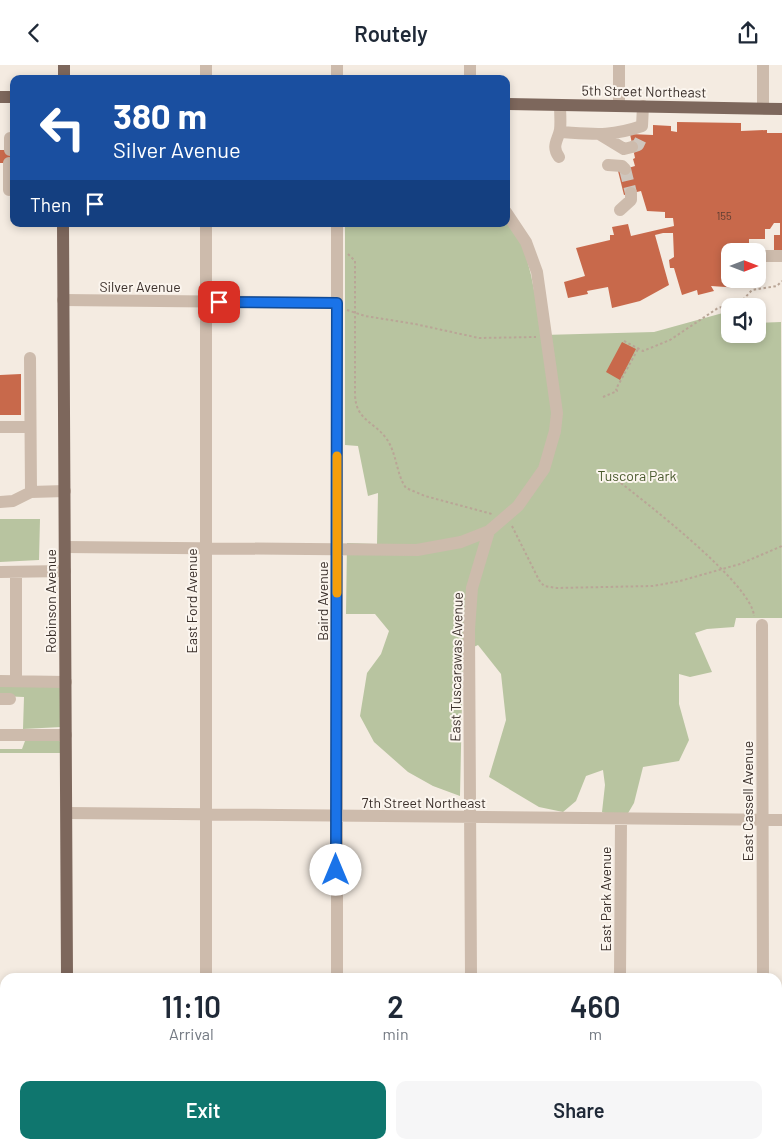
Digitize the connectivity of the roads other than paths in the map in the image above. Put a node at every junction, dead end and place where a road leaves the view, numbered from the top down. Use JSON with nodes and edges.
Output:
{"nodes":[{"id":1,"x":619,"y":65,"type":"edge"},
{"id":2,"x":763,"y":65,"type":"edge"},
{"id":3,"x":510,"y":104,"type":"edge"},
{"id":4,"x":560,"y":105,"type":"junction"},
{"id":5,"x":619,"y":106,"type":"junction"},
{"id":6,"x":643,"y":106,"type":"junction"},
{"id":7,"x":763,"y":108,"type":"junction"},
{"id":8,"x":782,"y":109,"type":"edge"},
{"id":9,"x":560,"y":132,"type":"junction"},
{"id":10,"x":601,"y":135,"type":"junction"},
{"id":11,"x":632,"y":147,"type":"dead end"},
{"id":12,"x":559,"y":160,"type":"dead end"},
{"id":13,"x":9,"y":163,"type":"dead end"},
{"id":14,"x":608,"y":165,"type":"dead end"},
{"id":15,"x":625,"y":169,"type":"dead end"},
{"id":16,"x":9,"y":190,"type":"dead end"},
{"id":17,"x":631,"y":193,"type":"dead end"},
{"id":18,"x":620,"y":210,"type":"dead end"},
{"id":19,"x":510,"y":218,"type":"edge"},
{"id":20,"x":63,"y":227,"type":"edge"},
{"id":21,"x":206,"y":227,"type":"edge"},
{"id":22,"x":337,"y":227,"type":"edge"},
{"id":23,"x":766,"y":256,"type":"edge"},
{"id":24,"x":782,"y":256,"type":"edge"},
{"id":25,"x":63,"y":300,"type":"junction"},
{"id":26,"x":206,"y":301,"type":"junction"},
{"id":27,"x":337,"y":306,"type":"junction"},
{"id":28,"x":30,"y":358,"type":"dead end"},
{"id":29,"x":0,"y":427,"type":"edge"},
{"id":30,"x":30,"y":427,"type":"junction"},
{"id":31,"x":31,"y":491,"type":"junction"},
{"id":32,"x":65,"y":491,"type":"junction"},
{"id":33,"x":0,"y":502,"type":"edge"},
{"id":34,"x":489,"y":531,"type":"junction"},
{"id":35,"x":65,"y":547,"type":"junction"},
{"id":36,"x":206,"y":549,"type":"junction"},
{"id":37,"x":337,"y":549,"type":"junction"},
{"id":38,"x":65,"y":571,"type":"junction"},
{"id":39,"x":0,"y":572,"type":"edge"},
{"id":40,"x":16,"y":572,"type":"junction"},
{"id":41,"x":758,"y":625,"type":"road end"},
{"id":42,"x":0,"y":681,"type":"edge"},
{"id":43,"x":16,"y":681,"type":"junction"},
{"id":44,"x":66,"y":681,"type":"junction"},
{"id":45,"x":0,"y":735,"type":"edge"},
{"id":46,"x":66,"y":735,"type":"junction"},
{"id":47,"x":67,"y":813,"type":"junction"},
{"id":48,"x":206,"y":815,"type":"junction"},
{"id":49,"x":336,"y":816,"type":"junction"},
{"id":50,"x":470,"y":817,"type":"junction"},
{"id":51,"x":621,"y":820,"type":"junction"},
{"id":52,"x":762,"y":820,"type":"junction"},
{"id":53,"x":782,"y":820,"type":"edge"},
{"id":54,"x":67,"y":973,"type":"edge"},
{"id":55,"x":206,"y":973,"type":"edge"},
{"id":56,"x":337,"y":973,"type":"edge"},
{"id":57,"x":471,"y":973,"type":"edge"},
{"id":58,"x":620,"y":973,"type":"edge"},
{"id":59,"x":763,"y":973,"type":"edge"}],
"edges":[{"from":1,"to":5,"type":"street"},
{"from":2,"to":7,"type":"street"},
{"from":3,"to":4,"type":"main road","name":"5th Street Northeast"},
{"from":4,"to":5,"type":"main road","name":"5th Street Northeast"},
{"from":4,"to":9,"type":"street"},
{"from":5,"to":6,"type":"main road","name":"5th Street Northeast"},
{"from":6,"to":7,"type":"main road","name":"5th Street Northeast"},
{"from":6,"to":10,"type":"street"},
{"from":7,"to":8,"type":"main road","name":"5th Street Northeast"},
{"from":9,"to":10,"type":"street"},
{"from":9,"to":12,"type":"street"},
{"from":10,"to":11,"type":"street"},
{"from":13,"to":16,"type":"street"},
{"from":14,"to":15,"type":"street"},
{"from":17,"to":18,"type":"street"},
{"from":19,"to":34,"type":"street"},
{"from":20,"to":25,"type":"main road","name":"Robinson Avenue"},
{"from":21,"to":26,"type":"street","name":"East Ford Avenue"},
{"from":22,"to":27,"type":"street","name":"Baird Avenue"},
{"from":23,"to":24,"type":"street"},
{"from":25,"to":26,"type":"street","name":"Silver Avenue"},
{"from":25,"to":32,"type":"main road","name":"Robinson Avenue"},
{"from":26,"to":27,"type":"street","name":"Silver Avenue"},
{"from":26,"to":36,"type":"street","name":"East Ford Avenue"},
{"from":27,"to":37,"type":"street","name":"Baird Avenue"},
{"from":28,"to":30,"type":"street"},
{"from":29,"to":30,"type":"street"},
{"from":30,"to":31,"type":"street"},
{"from":31,"to":32,"type":"street"},
{"from":31,"to":33,"type":"street"},
{"from":32,"to":35,"type":"main road","name":"Robinson Avenue"},
{"from":34,"to":37,"type":"street"},
{"from":34,"to":50,"type":"street","name":"East Tuscarawas Avenue"},
{"from":35,"to":36,"type":"street"},
{"from":35,"to":38,"type":"main road","name":"Robinson Avenue"},
{"from":36,"to":37,"type":"street"},
{"from":36,"to":48,"type":"street","name":"East Ford Avenue"},
{"from":37,"to":49,"type":"street","name":"Baird Avenue"},
{"from":38,"to":40,"type":"street"},
{"from":38,"to":44,"type":"main road","name":"Robinson Avenue"},
{"from":39,"to":40,"type":"street"},
{"from":40,"to":43,"type":"street"},
{"from":41,"to":52,"type":"street","name":"East Cassell Avenue"},
{"from":42,"to":43,"type":"street"},
{"from":43,"to":44,"type":"street"},
{"from":44,"to":46,"type":"main road","name":"Robinson Avenue"},
{"from":45,"to":46,"type":"street"},
{"from":46,"to":47,"type":"main road","name":"Robinson Avenue"},
{"from":47,"to":48,"type":"street","name":"7th Street Northeast"},
{"from":47,"to":54,"type":"main road","name":"Robinson Avenue"},
{"from":48,"to":49,"type":"street","name":"7th Street Northeast"},
{"from":48,"to":55,"type":"street","name":"East Ford Avenue"},
{"from":49,"to":50,"type":"street","name":"7th Street Northeast"},
{"from":49,"to":56,"type":"street","name":"Baird Avenue"},
{"from":50,"to":51,"type":"street","name":"7th Street Northeast"},
{"from":50,"to":57,"type":"street","name":"East Tuscarawas Avenue"},
{"from":51,"to":52,"type":"street","name":"7th Street Northeast"},
{"from":51,"to":58,"type":"street","name":"East Park Avenue"},
{"from":52,"to":53,"type":"street","name":"7th Street Northeast"},
{"from":52,"to":59,"type":"street","name":"East Cassell Avenue"}]}
